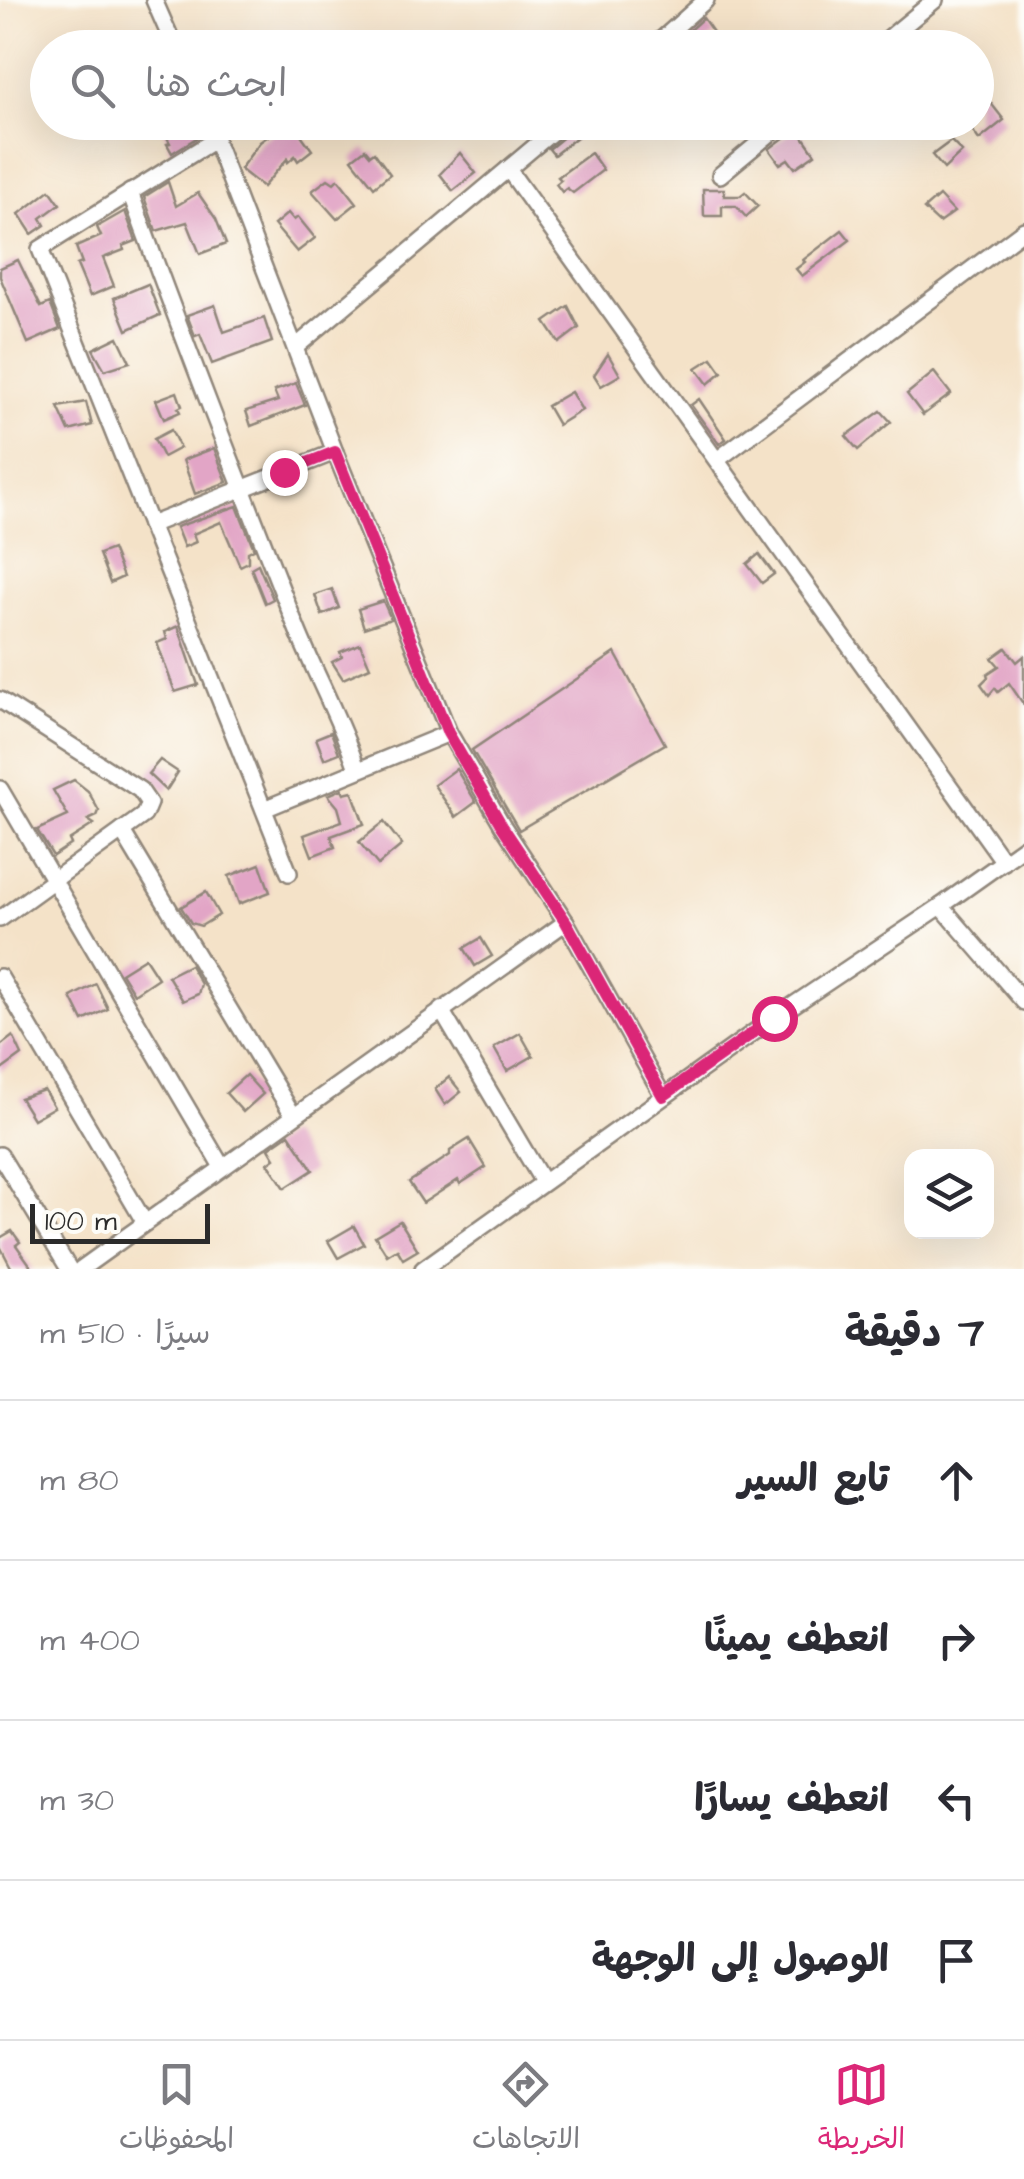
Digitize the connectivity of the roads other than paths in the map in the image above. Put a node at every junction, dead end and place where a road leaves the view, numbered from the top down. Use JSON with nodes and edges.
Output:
{"nodes":[{"id":1,"x":154,"y":0,"type":"edge"},
{"id":2,"x":706,"y":0,"type":"edge"},
{"id":3,"x":936,"y":0,"type":"edge"},
{"id":4,"x":167,"y":30,"type":"edge"},
{"id":5,"x":672,"y":30,"type":"edge"},
{"id":6,"x":899,"y":30,"type":"edge"},
{"id":7,"x":214,"y":140,"type":"edge"},
{"id":8,"x":216,"y":140,"type":"edge"},
{"id":9,"x":543,"y":140,"type":"edge"},
{"id":10,"x":762,"y":140,"type":"edge"},
{"id":11,"x":508,"y":169,"type":"junction"},
{"id":12,"x":720,"y":175,"type":"dead end"},
{"id":13,"x":130,"y":192,"type":"junction"},
{"id":14,"x":1024,"y":230,"type":"edge"},
{"id":15,"x":296,"y":346,"type":"junction"},
{"id":16,"x":335,"y":452,"type":"junction"},
{"id":17,"x":717,"y":460,"type":"junction"},
{"id":18,"x":242,"y":488,"type":"junction"},
{"id":19,"x":150,"y":524,"type":"junction"},
{"id":20,"x":0,"y":700,"type":"edge"},
{"id":21,"x":448,"y":733,"type":"junction"},
{"id":22,"x":357,"y":770,"type":"junction"},
{"id":23,"x":0,"y":790,"type":"edge"},
{"id":24,"x":264,"y":809,"type":"junction"},
{"id":25,"x":122,"y":831,"type":"junction"},
{"id":26,"x":1024,"y":847,"type":"edge"},
{"id":27,"x":1004,"y":862,"type":"junction"},
{"id":28,"x":289,"y":873,"type":"dead end"},
{"id":29,"x":51,"y":880,"type":"junction"},
{"id":30,"x":941,"y":906,"type":"junction"},
{"id":31,"x":0,"y":919,"type":"edge"},
{"id":32,"x":566,"y":922,"type":"junction"},
{"id":33,"x":0,"y":977,"type":"edge"},
{"id":34,"x":1024,"y":1002,"type":"edge"},
{"id":35,"x":441,"y":1010,"type":"junction"},
{"id":36,"x":663,"y":1096,"type":"junction"},
{"id":37,"x":293,"y":1115,"type":"junction"},
{"id":38,"x":0,"y":1155,"type":"edge"},
{"id":39,"x":222,"y":1167,"type":"junction"},
{"id":40,"x":543,"y":1182,"type":"junction"},
{"id":41,"x":145,"y":1223,"type":"junction"},
{"id":42,"x":69,"y":1269,"type":"edge"},
{"id":43,"x":81,"y":1269,"type":"edge"},
{"id":44,"x":422,"y":1269,"type":"edge"}],
"edges":[{"from":1,"to":4,"type":"street"},
{"from":2,"to":5,"type":"street"},
{"from":3,"to":6,"type":"street"},
{"from":7,"to":13,"type":"street"},
{"from":8,"to":15,"type":"street"},
{"from":9,"to":11,"type":"street"},
{"from":10,"to":12,"type":"street"},
{"from":11,"to":15,"type":"street"},
{"from":11,"to":17,"type":"street"},
{"from":13,"to":18,"type":"street"},
{"from":13,"to":19,"type":"street"},
{"from":14,"to":17,"type":"street"},
{"from":15,"to":16,"type":"street"},
{"from":16,"to":18,"type":"street"},
{"from":16,"to":21,"type":"street"},
{"from":17,"to":27,"type":"street"},
{"from":18,"to":19,"type":"street"},
{"from":18,"to":22,"type":"street"},
{"from":19,"to":24,"type":"street"},
{"from":20,"to":25,"type":"street"},
{"from":21,"to":22,"type":"street"},
{"from":21,"to":32,"type":"street"},
{"from":22,"to":24,"type":"street"},
{"from":23,"to":29,"type":"street"},
{"from":24,"to":28,"type":"street"},
{"from":25,"to":29,"type":"street"},
{"from":25,"to":37,"type":"street"},
{"from":26,"to":27,"type":"street"},
{"from":27,"to":30,"type":"street"},
{"from":29,"to":31,"type":"street"},
{"from":29,"to":39,"type":"street"},
{"from":30,"to":34,"type":"street"},
{"from":30,"to":36,"type":"street"},
{"from":32,"to":35,"type":"street"},
{"from":32,"to":36,"type":"street"},
{"from":33,"to":41,"type":"street"},
{"from":35,"to":37,"type":"street"},
{"from":35,"to":40,"type":"street"},
{"from":36,"to":40,"type":"street"},
{"from":37,"to":39,"type":"street"},
{"from":38,"to":42,"type":"street"},
{"from":39,"to":41,"type":"street"},
{"from":40,"to":44,"type":"street"},
{"from":41,"to":43,"type":"street"}]}
